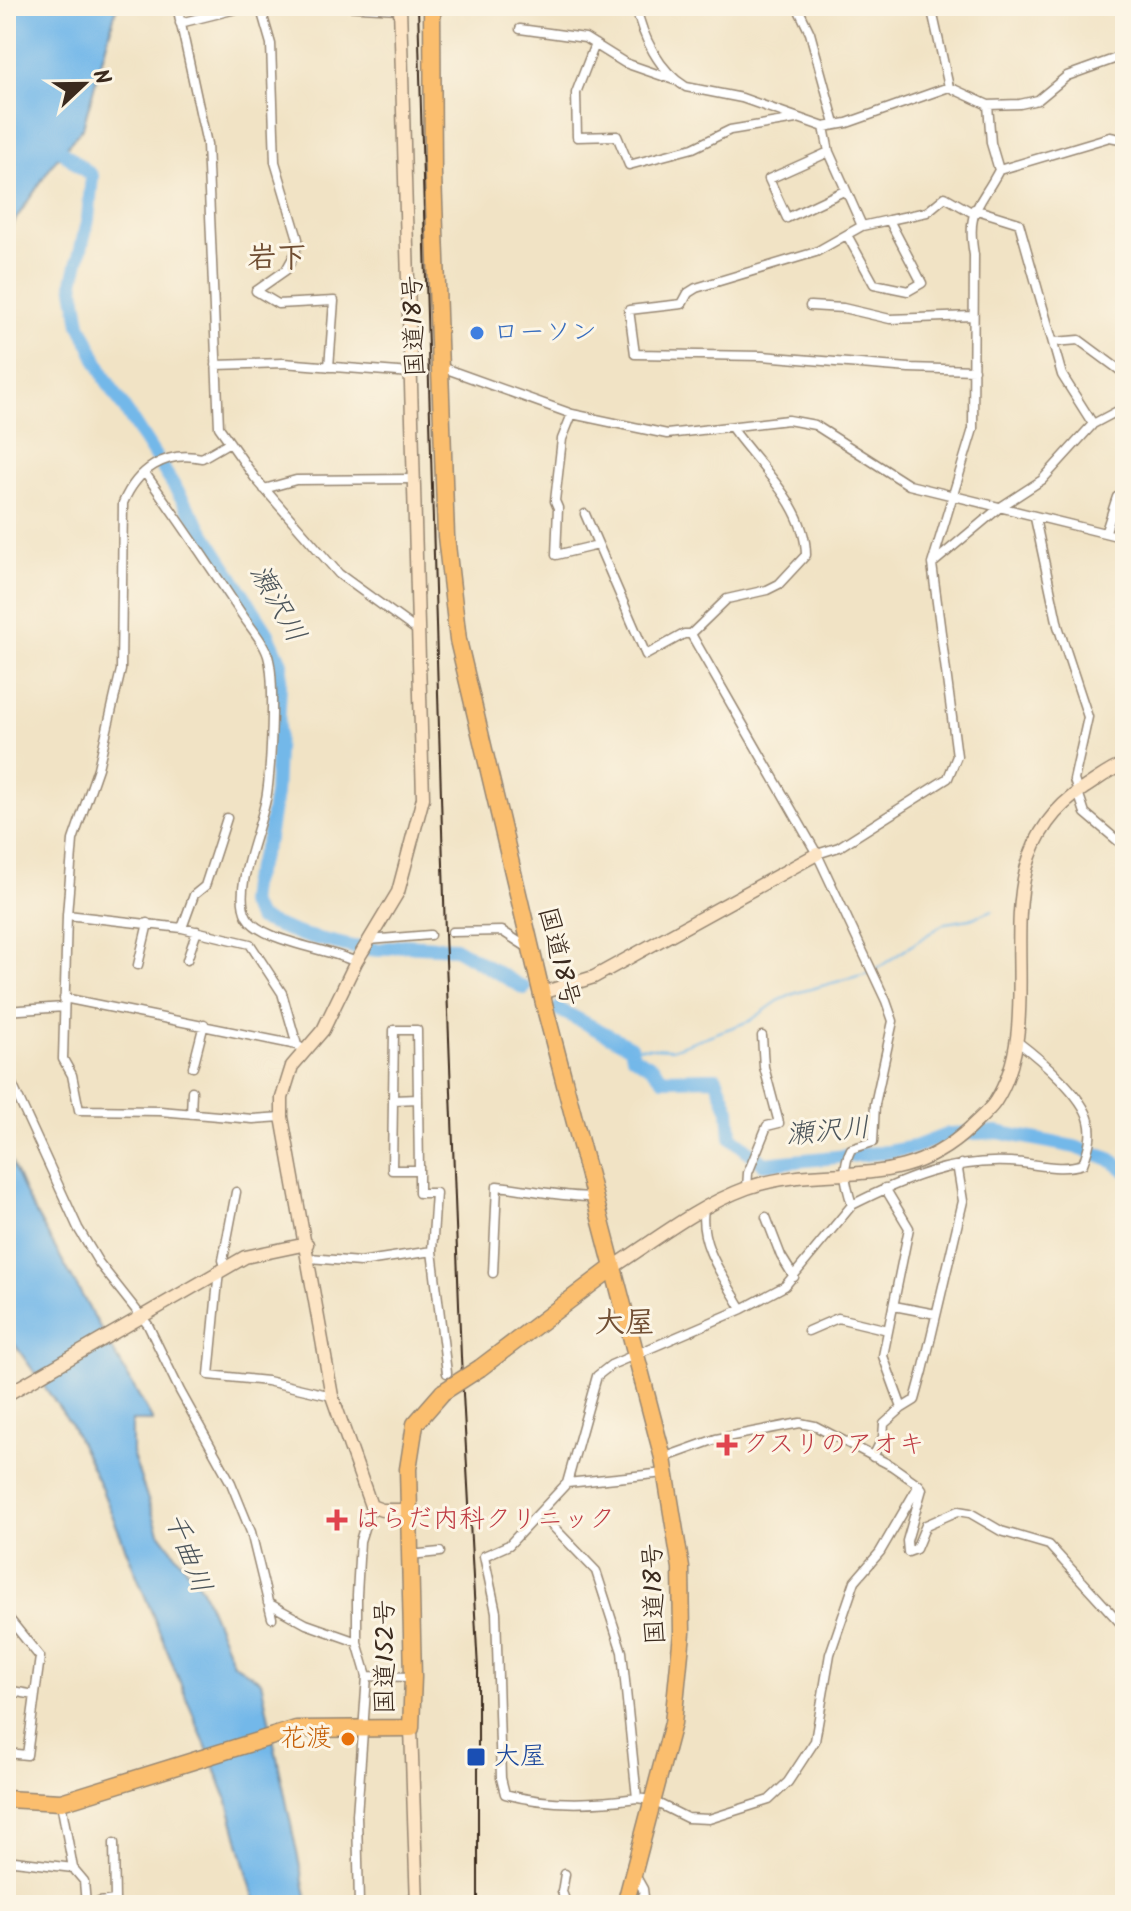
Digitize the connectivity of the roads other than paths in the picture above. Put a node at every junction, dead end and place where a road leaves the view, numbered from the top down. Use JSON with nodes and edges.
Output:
{"nodes":[{"id":1,"x":177,"y":6,"type":"edge"},
{"id":2,"x":248,"y":6,"type":"edge"},
{"id":3,"x":260,"y":6,"type":"edge"},
{"id":4,"x":341,"y":6,"type":"edge"},
{"id":5,"x":432,"y":6,"type":"edge"},
{"id":6,"x":636,"y":6,"type":"edge"},
{"id":7,"x":797,"y":6,"type":"edge"},
{"id":8,"x":931,"y":6,"type":"edge"},
{"id":9,"x":400,"y":8,"type":"edge"},
{"id":10,"x":180,"y":23,"type":"junction"},
{"id":11,"x":520,"y":29,"type":"dead end"},
{"id":12,"x":595,"y":44,"type":"junction"},
{"id":13,"x":1125,"y":55,"type":"edge"},
{"id":14,"x":674,"y":80,"type":"junction"},
{"id":15,"x":949,"y":87,"type":"junction"},
{"id":16,"x":988,"y":105,"type":"junction"},
{"id":17,"x":796,"y":119,"type":"junction"},
{"id":18,"x":835,"y":124,"type":"junction"},
{"id":19,"x":824,"y":127,"type":"junction"},
{"id":20,"x":1125,"y":140,"type":"edge"},
{"id":21,"x":829,"y":152,"type":"junction"},
{"id":22,"x":999,"y":170,"type":"junction"},
{"id":23,"x":846,"y":190,"type":"junction"},
{"id":24,"x":973,"y":211,"type":"junction"},
{"id":25,"x":889,"y":220,"type":"junction"},
{"id":26,"x":862,"y":226,"type":"junction"},
{"id":27,"x":847,"y":235,"type":"junction"},
{"id":28,"x":810,"y":306,"type":"dead end"},
{"id":29,"x":973,"y":316,"type":"junction"},
{"id":30,"x":1054,"y":342,"type":"junction"},
{"id":31,"x":216,"y":365,"type":"junction"},
{"id":32,"x":329,"y":367,"type":"junction"},
{"id":33,"x":441,"y":367,"type":"junction"},
{"id":34,"x":974,"y":370,"type":"junction"},
{"id":35,"x":411,"y":373,"type":"junction"},
{"id":36,"x":1125,"y":374,"type":"edge"},
{"id":37,"x":1125,"y":407,"type":"edge"},
{"id":38,"x":572,"y":414,"type":"junction"},
{"id":39,"x":1093,"y":424,"type":"junction"},
{"id":40,"x":732,"y":428,"type":"junction"},
{"id":41,"x":228,"y":443,"type":"junction"},
{"id":42,"x":148,"y":471,"type":"junction"},
{"id":43,"x":414,"y":479,"type":"junction"},
{"id":44,"x":264,"y":489,"type":"junction"},
{"id":45,"x":953,"y":495,"type":"junction"},
{"id":46,"x":1117,"y":497,"type":"dead end"},
{"id":47,"x":999,"y":508,"type":"junction"},
{"id":48,"x":585,"y":514,"type":"dead end"},
{"id":49,"x":1035,"y":518,"type":"junction"},
{"id":50,"x":1106,"y":531,"type":"junction"},
{"id":51,"x":1125,"y":538,"type":"edge"},
{"id":52,"x":598,"y":545,"type":"junction"},
{"id":53,"x":932,"y":564,"type":"junction"},
{"id":54,"x":419,"y":632,"type":"junction"},
{"id":55,"x":691,"y":634,"type":"junction"},
{"id":56,"x":1125,"y":764,"type":"edge"},
{"id":57,"x":1078,"y":792,"type":"junction"},
{"id":58,"x":227,"y":818,"type":"dead end"},
{"id":59,"x":1125,"y":847,"type":"edge"},
{"id":60,"x":817,"y":854,"type":"junction"},
{"id":61,"x":67,"y":915,"type":"junction"},
{"id":62,"x":148,"y":923,"type":"junction"},
{"id":63,"x":182,"y":928,"type":"junction"},
{"id":64,"x":197,"y":931,"type":"junction"},
{"id":65,"x":452,"y":932,"type":"dead end"},
{"id":66,"x":430,"y":935,"type":"dead end"},
{"id":67,"x":368,"y":942,"type":"junction"},
{"id":68,"x":531,"y":950,"type":"junction"},
{"id":69,"x":187,"y":960,"type":"dead end"},
{"id":70,"x":358,"y":960,"type":"junction"},
{"id":71,"x":138,"y":965,"type":"dead end"},
{"id":72,"x":542,"y":993,"type":"junction"},
{"id":73,"x":64,"y":1002,"type":"junction"},
{"id":74,"x":6,"y":1011,"type":"edge"},
{"id":75,"x":204,"y":1024,"type":"junction"},
{"id":76,"x":762,"y":1036,"type":"dead end"},
{"id":77,"x":1018,"y":1042,"type":"junction"},
{"id":78,"x":301,"y":1048,"type":"junction"},
{"id":79,"x":193,"y":1067,"type":"dead end"},
{"id":80,"x":6,"y":1071,"type":"edge"},
{"id":81,"x":192,"y":1091,"type":"dead end"},
{"id":82,"x":418,"y":1099,"type":"junction"},
{"id":83,"x":393,"y":1100,"type":"junction"},
{"id":84,"x":191,"y":1114,"type":"junction"},
{"id":85,"x":282,"y":1117,"type":"junction"},
{"id":86,"x":961,"y":1164,"type":"junction"},
{"id":87,"x":419,"y":1170,"type":"junction"},
{"id":88,"x":844,"y":1177,"type":"junction"},
{"id":89,"x":747,"y":1188,"type":"junction"},
{"id":90,"x":885,"y":1188,"type":"junction"},
{"id":91,"x":236,"y":1192,"type":"dead end"},
{"id":92,"x":594,"y":1197,"type":"junction"},
{"id":93,"x":852,"y":1205,"type":"junction"},
{"id":94,"x":704,"y":1209,"type":"junction"},
{"id":95,"x":766,"y":1217,"type":"dead end"},
{"id":96,"x":308,"y":1251,"type":"junction"},
{"id":97,"x":432,"y":1251,"type":"junction"},
{"id":98,"x":612,"y":1268,"type":"junction"},
{"id":99,"x":222,"y":1269,"type":"junction"},
{"id":100,"x":493,"y":1273,"type":"dead end"},
{"id":101,"x":794,"y":1277,"type":"junction"},
{"id":102,"x":894,"y":1306,"type":"junction"},
{"id":103,"x":742,"y":1309,"type":"junction"},
{"id":104,"x":936,"y":1314,"type":"junction"},
{"id":105,"x":136,"y":1319,"type":"junction"},
{"id":106,"x":888,"y":1330,"type":"junction"},
{"id":107,"x":808,"y":1331,"type":"dead end"},
{"id":108,"x":635,"y":1355,"type":"junction"},
{"id":109,"x":447,"y":1373,"type":"dead end"},
{"id":110,"x":6,"y":1395,"type":"edge"},
{"id":111,"x":332,"y":1396,"type":"junction"},
{"id":112,"x":902,"y":1408,"type":"junction"},
{"id":113,"x":873,"y":1457,"type":"junction"},
{"id":114,"x":664,"y":1466,"type":"junction"},
{"id":115,"x":567,"y":1483,"type":"junction"},
{"id":116,"x":919,"y":1485,"type":"junction"},
{"id":117,"x":371,"y":1506,"type":"junction"},
{"id":118,"x":407,"y":1510,"type":"junction"},
{"id":119,"x":540,"y":1513,"type":"junction"},
{"id":120,"x":440,"y":1552,"type":"dead end"},
{"id":121,"x":410,"y":1555,"type":"junction"},
{"id":122,"x":268,"y":1603,"type":"junction"},
{"id":123,"x":6,"y":1615,"type":"edge"},
{"id":124,"x":272,"y":1618,"type":"dead end"},
{"id":125,"x":1125,"y":1628,"type":"edge"},
{"id":126,"x":357,"y":1642,"type":"junction"},
{"id":127,"x":367,"y":1676,"type":"junction"},
{"id":128,"x":413,"y":1677,"type":"junction"},
{"id":129,"x":6,"y":1690,"type":"edge"},
{"id":130,"x":35,"y":1695,"type":"junction"},
{"id":131,"x":366,"y":1728,"type":"junction"},
{"id":132,"x":411,"y":1728,"type":"junction"},
{"id":133,"x":6,"y":1753,"type":"edge"},
{"id":134,"x":6,"y":1799,"type":"edge"},
{"id":135,"x":644,"y":1799,"type":"junction"},
{"id":136,"x":61,"y":1802,"type":"junction"},
{"id":137,"x":114,"y":1843,"type":"dead end"},
{"id":138,"x":6,"y":1860,"type":"edge"},
{"id":139,"x":73,"y":1868,"type":"junction"},
{"id":140,"x":634,"y":1873,"type":"junction"},
{"id":141,"x":565,"y":1874,"type":"dead end"},
{"id":142,"x":417,"y":1901,"type":"edge"},
{"id":143,"x":86,"y":1902,"type":"edge"},
{"id":144,"x":101,"y":1904,"type":"edge"},
{"id":145,"x":359,"y":1905,"type":"edge"},
{"id":146,"x":384,"y":1905,"type":"edge"},
{"id":147,"x":567,"y":1905,"type":"edge"},
{"id":148,"x":625,"y":1905,"type":"edge"},
{"id":149,"x":645,"y":1905,"type":"edge"}],
"edges":[{"from":1,"to":10,"type":"street"},
{"from":2,"to":10,"type":"street"},
{"from":3,"to":32,"type":"street"},
{"from":4,"to":9,"type":"street"},
{"from":5,"to":33,"type":"highway","name":"国道18号"},
{"from":6,"to":14,"type":"street"},
{"from":7,"to":18,"type":"street"},
{"from":8,"to":15,"type":"street"},
{"from":9,"to":35,"type":"street"},
{"from":10,"to":31,"type":"street"},
{"from":11,"to":12,"type":"street"},
{"from":12,"to":14,"type":"street"},
{"from":12,"to":17,"type":"street"},
{"from":13,"to":16,"type":"street"},
{"from":14,"to":17,"type":"street"},
{"from":15,"to":16,"type":"street"},
{"from":15,"to":18,"type":"street"},
{"from":16,"to":22,"type":"street"},
{"from":17,"to":19,"type":"street"},
{"from":18,"to":19,"type":"street"},
{"from":19,"to":21,"type":"street"},
{"from":20,"to":22,"type":"street"},
{"from":21,"to":23,"type":"street"},
{"from":21,"to":23,"type":"street"},
{"from":22,"to":24,"type":"street"},
{"from":23,"to":26,"type":"street"},
{"from":24,"to":25,"type":"street"},
{"from":24,"to":29,"type":"street"},
{"from":24,"to":30,"type":"street"},
{"from":25,"to":26,"type":"street"},
{"from":25,"to":27,"type":"street"},
{"from":26,"to":27,"type":"street"},
{"from":27,"to":34,"type":"street"},
{"from":28,"to":29,"type":"street"},
{"from":29,"to":34,"type":"street"},
{"from":30,"to":36,"type":"street"},
{"from":30,"to":39,"type":"street"},
{"from":31,"to":32,"type":"street"},
{"from":31,"to":41,"type":"street"},
{"from":32,"to":35,"type":"street"},
{"from":33,"to":38,"type":"street"},
{"from":33,"to":68,"type":"highway","name":"国道18号"},
{"from":34,"to":45,"type":"street"},
{"from":35,"to":43,"type":"street"},
{"from":37,"to":39,"type":"street"},
{"from":38,"to":40,"type":"street"},
{"from":38,"to":52,"type":"street"},
{"from":39,"to":47,"type":"street"},
{"from":40,"to":45,"type":"street"},
{"from":40,"to":55,"type":"street"},
{"from":41,"to":42,"type":"street"},
{"from":41,"to":44,"type":"street"},
{"from":42,"to":61,"type":"street"},
{"from":42,"to":70,"type":"street"},
{"from":43,"to":44,"type":"street"},
{"from":43,"to":54,"type":"street"},
{"from":44,"to":54,"type":"street"},
{"from":45,"to":47,"type":"street"},
{"from":45,"to":53,"type":"street"},
{"from":46,"to":50,"type":"street"},
{"from":47,"to":49,"type":"street"},
{"from":47,"to":53,"type":"street"},
{"from":48,"to":52,"type":"street"},
{"from":49,"to":50,"type":"street"},
{"from":49,"to":57,"type":"street"},
{"from":50,"to":51,"type":"street"},
{"from":52,"to":55,"type":"street"},
{"from":53,"to":60,"type":"street"},
{"from":54,"to":67,"type":"street"},
{"from":55,"to":60,"type":"street"},
{"from":56,"to":57,"type":"street"},
{"from":57,"to":59,"type":"street"},
{"from":57,"to":77,"type":"street"},
{"from":58,"to":63,"type":"street"},
{"from":60,"to":72,"type":"street"},
{"from":60,"to":88,"type":"street"},
{"from":61,"to":62,"type":"street"},
{"from":61,"to":73,"type":"street"},
{"from":62,"to":63,"type":"street"},
{"from":62,"to":71,"type":"street"},
{"from":63,"to":64,"type":"street"},
{"from":64,"to":69,"type":"street"},
{"from":64,"to":78,"type":"street"},
{"from":65,"to":68,"type":"street"},
{"from":66,"to":67,"type":"street"},
{"from":67,"to":70,"type":"street"},
{"from":68,"to":72,"type":"highway","name":"国道18号"},
{"from":70,"to":78,"type":"street"},
{"from":72,"to":92,"type":"highway","name":"国道18号"},
{"from":73,"to":74,"type":"street"},
{"from":73,"to":75,"type":"street"},
{"from":73,"to":84,"type":"street"},
{"from":75,"to":78,"type":"street"},
{"from":75,"to":79,"type":"street"},
{"from":76,"to":89,"type":"street"},
{"from":77,"to":86,"type":"street"},
{"from":77,"to":88,"type":"street"},
{"from":78,"to":85,"type":"street"},
{"from":80,"to":105,"type":"street"},
{"from":81,"to":84,"type":"street"},
{"from":82,"to":83,"type":"street"},
{"from":82,"to":83,"type":"street"},
{"from":82,"to":87,"type":"street"},
{"from":83,"to":87,"type":"street"},
{"from":84,"to":85,"type":"street"},
{"from":85,"to":96,"type":"street"},
{"from":86,"to":90,"type":"street"},
{"from":86,"to":104,"type":"street"},
{"from":87,"to":97,"type":"street"},
{"from":88,"to":89,"type":"street"},
{"from":88,"to":93,"type":"street"},
{"from":89,"to":94,"type":"street"},
{"from":90,"to":93,"type":"street"},
{"from":90,"to":102,"type":"street"},
{"from":91,"to":99,"type":"street"},
{"from":92,"to":98,"type":"highway","name":"国道18号"},
{"from":92,"to":100,"type":"street"},
{"from":93,"to":101,"type":"street"},
{"from":94,"to":98,"type":"street"},
{"from":94,"to":103,"type":"street"},
{"from":95,"to":101,"type":"street"},
{"from":96,"to":97,"type":"street"},
{"from":96,"to":99,"type":"street"},
{"from":96,"to":111,"type":"street"},
{"from":97,"to":109,"type":"street"},
{"from":98,"to":108,"type":"highway","name":"国道18号"},
{"from":98,"to":118,"type":"highway","name":"国道152号","bridge":true},
{"from":99,"to":105,"type":"street"},
{"from":99,"to":111,"type":"street"},
{"from":101,"to":103,"type":"street"},
{"from":102,"to":104,"type":"street"},
{"from":102,"to":106,"type":"street"},
{"from":103,"to":108,"type":"street"},
{"from":104,"to":112,"type":"street"},
{"from":105,"to":110,"type":"street"},
{"from":105,"to":122,"type":"street"},
{"from":106,"to":107,"type":"street"},
{"from":106,"to":112,"type":"street"},
{"from":108,"to":114,"type":"highway","name":"国道18号"},
{"from":108,"to":115,"type":"street"},
{"from":111,"to":117,"type":"street"},
{"from":112,"to":113,"type":"street"},
{"from":113,"to":114,"type":"street"},
{"from":113,"to":116,"type":"street"},
{"from":114,"to":115,"type":"street"},
{"from":114,"to":135,"type":"highway","name":"国道18号"},
{"from":115,"to":119,"type":"street"},
{"from":116,"to":125,"type":"street"},
{"from":116,"to":135,"type":"street"},
{"from":117,"to":118,"type":"street"},
{"from":117,"to":126,"type":"street"},
{"from":118,"to":121,"type":"highway","name":"国道152号"},
{"from":119,"to":135,"type":"street"},
{"from":119,"to":135,"type":"street"},
{"from":120,"to":121,"type":"street"},
{"from":121,"to":128,"type":"highway","name":"国道152号"},
{"from":122,"to":124,"type":"street"},
{"from":122,"to":126,"type":"street"},
{"from":123,"to":130,"type":"street"},
{"from":126,"to":127,"type":"street"},
{"from":127,"to":128,"type":"street"},
{"from":127,"to":131,"type":"street"},
{"from":128,"to":132,"type":"highway","name":"国道152号"},
{"from":129,"to":130,"type":"street"},
{"from":130,"to":133,"type":"street"},
{"from":131,"to":132,"type":"highway","name":"国道152号"},
{"from":131,"to":136,"type":"highway","name":"国道152号"},
{"from":131,"to":145,"type":"street"},
{"from":132,"to":142,"type":"street"},
{"from":134,"to":136,"type":"highway","name":"国道152号"},
{"from":135,"to":140,"type":"highway","name":"国道18号"},
{"from":136,"to":139,"type":"street"},
{"from":137,"to":144,"type":"street"},
{"from":138,"to":139,"type":"street"},
{"from":139,"to":143,"type":"street"},
{"from":140,"to":148,"type":"highway","name":"国道18号"},
{"from":140,"to":149,"type":"street"},
{"from":141,"to":147,"type":"street"},
{"from":142,"to":146,"type":"street"},
{"from":143,"to":144,"type":"street"}]}
